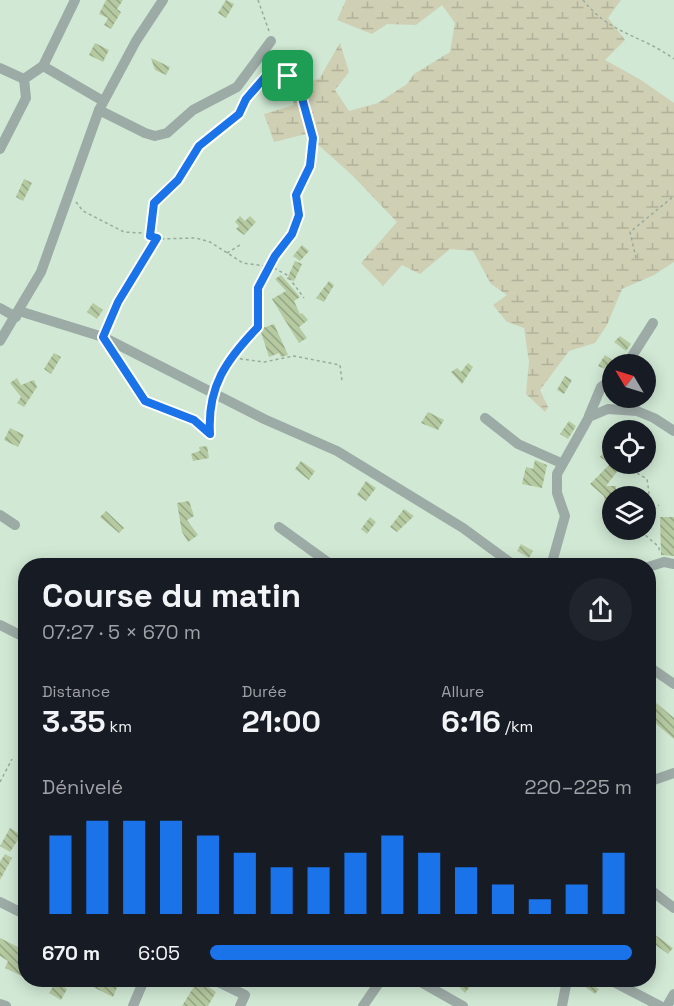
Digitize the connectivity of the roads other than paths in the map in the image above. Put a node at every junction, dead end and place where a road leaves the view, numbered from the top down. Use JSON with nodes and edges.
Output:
{"nodes":[{"id":1,"x":75,"y":0,"type":"edge"},
{"id":2,"x":163,"y":0,"type":"edge"},
{"id":3,"x":270,"y":41,"type":"road end"},
{"id":4,"x":44,"y":66,"type":"junction"},
{"id":5,"x":0,"y":68,"type":"edge"},
{"id":6,"x":24,"y":79,"type":"junction"},
{"id":7,"x":101,"y":105,"type":"junction"},
{"id":8,"x":0,"y":149,"type":"edge"},
{"id":9,"x":0,"y":308,"type":"edge"},
{"id":10,"x":17,"y":314,"type":"junction"},
{"id":11,"x":653,"y":323,"type":"dead end"},
{"id":12,"x":0,"y":341,"type":"edge"},
{"id":13,"x":633,"y":354,"type":"edge"},
{"id":14,"x":602,"y":386,"type":"edge"},
{"id":15,"x":589,"y":417,"type":"junction"},
{"id":16,"x":485,"y":418,"type":"dead end"},
{"id":17,"x":674,"y":431,"type":"edge"},
{"id":18,"x":561,"y":463,"type":"junction"},
{"id":19,"x":0,"y":515,"type":"edge"},
{"id":20,"x":15,"y":525,"type":"dead end"},
{"id":21,"x":279,"y":527,"type":"dead end"},
{"id":22,"x":322,"y":558,"type":"edge"},
{"id":23,"x":504,"y":558,"type":"edge"},
{"id":24,"x":553,"y":558,"type":"edge"},
{"id":25,"x":674,"y":564,"type":"edge"},
{"id":26,"x":656,"y":565,"type":"edge"},
{"id":27,"x":0,"y":625,"type":"edge"},
{"id":28,"x":18,"y":634,"type":"edge"},
{"id":29,"x":656,"y":672,"type":"edge"},
{"id":30,"x":674,"y":684,"type":"edge"},
{"id":31,"x":674,"y":773,"type":"edge"},
{"id":32,"x":656,"y":779,"type":"edge"},
{"id":33,"x":656,"y":894,"type":"edge"},
{"id":34,"x":0,"y":902,"type":"edge"},
{"id":35,"x":674,"y":908,"type":"edge"},
{"id":36,"x":18,"y":911,"type":"edge"},
{"id":37,"x":142,"y":987,"type":"edge"},
{"id":38,"x":228,"y":987,"type":"edge"},
{"id":39,"x":376,"y":987,"type":"edge"},
{"id":40,"x":429,"y":987,"type":"edge"},
{"id":41,"x":566,"y":987,"type":"edge"},
{"id":42,"x":623,"y":987,"type":"edge"},
{"id":43,"x":674,"y":994,"type":"edge"},
{"id":44,"x":0,"y":1004,"type":"edge"},
{"id":45,"x":6,"y":1006,"type":"edge"},
{"id":46,"x":134,"y":1006,"type":"edge"},
{"id":47,"x":240,"y":1006,"type":"edge"},
{"id":48,"x":363,"y":1006,"type":"edge"},
{"id":49,"x":463,"y":1006,"type":"edge"},
{"id":50,"x":562,"y":1006,"type":"edge"},
{"id":51,"x":660,"y":1006,"type":"edge"},
{"id":52,"x":667,"y":1006,"type":"edge"}],
"edges":[{"from":1,"to":4,"type":"street"},
{"from":2,"to":7,"type":"street"},
{"from":3,"to":7,"type":"street"},
{"from":4,"to":6,"type":"street"},
{"from":4,"to":7,"type":"street"},
{"from":5,"to":6,"type":"street"},
{"from":6,"to":8,"type":"street"},
{"from":7,"to":10,"type":"street"},
{"from":9,"to":10,"type":"street"},
{"from":10,"to":12,"type":"street"},
{"from":10,"to":23,"type":"street"},
{"from":11,"to":13,"type":"street"},
{"from":14,"to":15,"type":"street"},
{"from":15,"to":17,"type":"street"},
{"from":15,"to":18,"type":"street"},
{"from":16,"to":18,"type":"street"},
{"from":18,"to":24,"type":"street"},
{"from":19,"to":20,"type":"street"},
{"from":21,"to":22,"type":"street"},
{"from":25,"to":26,"type":"street"},
{"from":27,"to":28,"type":"street"},
{"from":29,"to":30,"type":"street"},
{"from":31,"to":32,"type":"street"},
{"from":33,"to":35,"type":"street"},
{"from":34,"to":36,"type":"street"},
{"from":37,"to":46,"type":"street"},
{"from":38,"to":47,"type":"street"},
{"from":39,"to":48,"type":"street"},
{"from":40,"to":49,"type":"street"},
{"from":41,"to":50,"type":"street"},
{"from":42,"to":51,"type":"street"},
{"from":43,"to":52,"type":"street"},
{"from":44,"to":45,"type":"street"}]}
